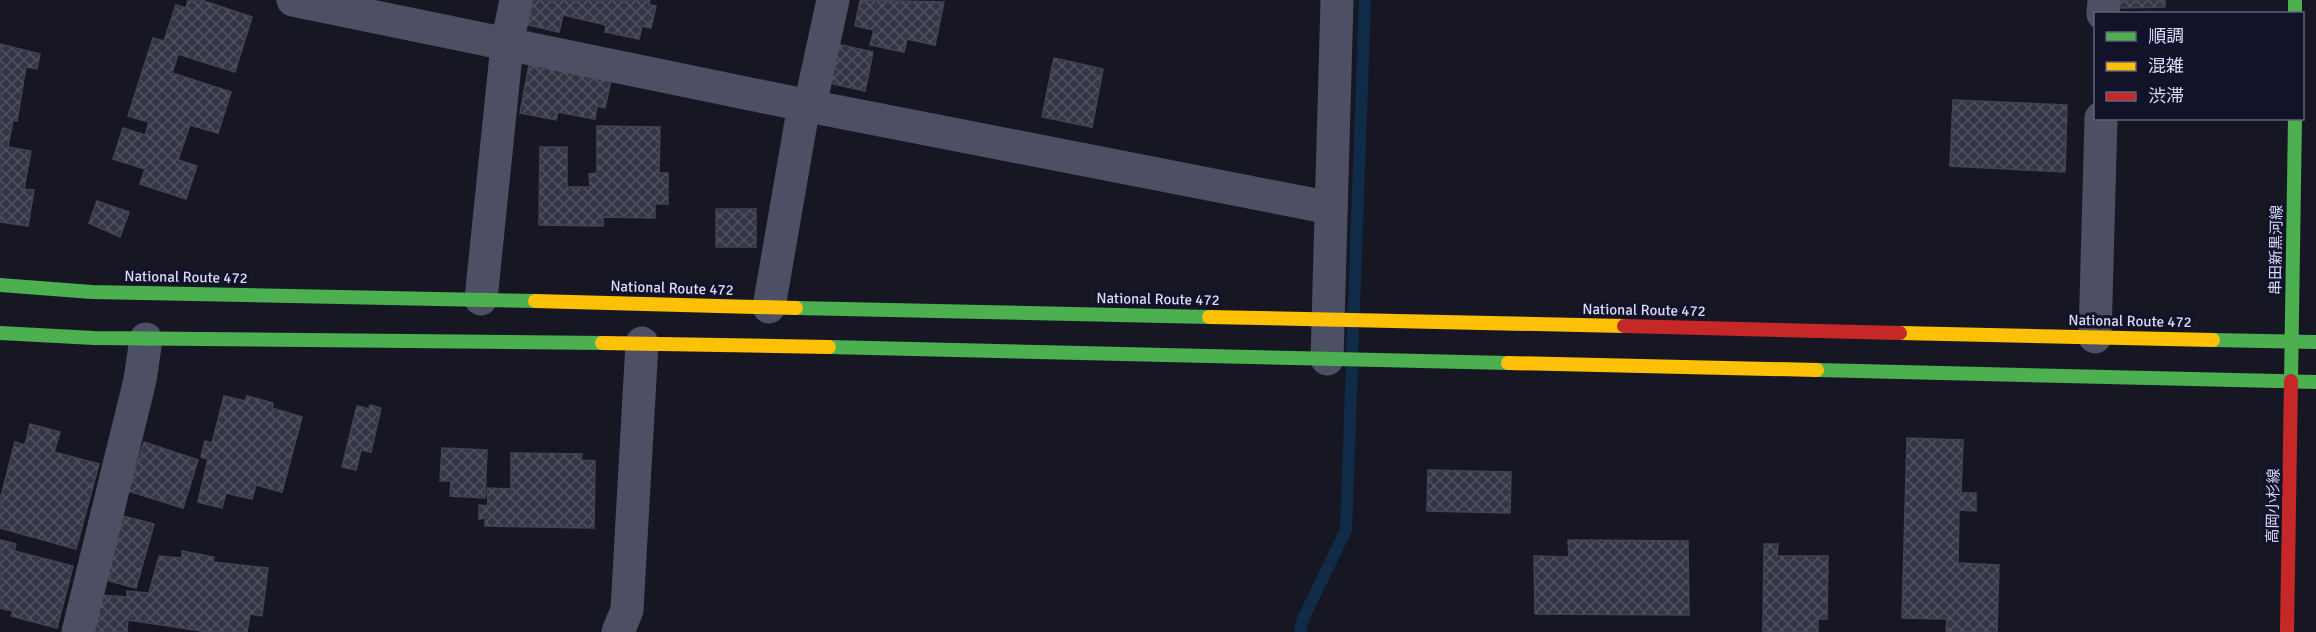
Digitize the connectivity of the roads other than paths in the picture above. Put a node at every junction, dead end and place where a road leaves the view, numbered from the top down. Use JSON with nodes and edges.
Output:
{"nodes":[{"id":1,"x":293,"y":0,"type":"edge"},
{"id":2,"x":516,"y":0,"type":"edge"},
{"id":3,"x":833,"y":0,"type":"edge"},
{"id":4,"x":1336,"y":0,"type":"edge"},
{"id":5,"x":507,"y":45,"type":"junction"},
{"id":6,"x":807,"y":106,"type":"junction"},
{"id":7,"x":2101,"y":120,"type":"edge"},
{"id":8,"x":2295,"y":120,"type":"edge"},
{"id":9,"x":1331,"y":208,"type":"junction"},
{"id":10,"x":0,"y":285,"type":"edge"},
{"id":11,"x":481,"y":299,"type":"junction"},
{"id":12,"x":769,"y":308,"type":"junction"},
{"id":13,"x":1328,"y":320,"type":"junction"},
{"id":14,"x":0,"y":333,"type":"edge"},
{"id":15,"x":2095,"y":337,"type":"junction"},
{"id":16,"x":146,"y":339,"type":"junction"},
{"id":17,"x":2291,"y":341,"type":"junction"},
{"id":18,"x":2316,"y":342,"type":"edge"},
{"id":19,"x":642,"y":343,"type":"junction"},
{"id":20,"x":1327,"y":359,"type":"junction"},
{"id":21,"x":2291,"y":381,"type":"junction"},
{"id":22,"x":2316,"y":382,"type":"edge"},
{"id":23,"x":78,"y":632,"type":"edge"},
{"id":24,"x":618,"y":632,"type":"edge"},
{"id":25,"x":2287,"y":632,"type":"edge"}],
"edges":[{"from":1,"to":5,"type":"street"},
{"from":2,"to":5,"type":"street"},
{"from":3,"to":6,"type":"street"},
{"from":4,"to":9,"type":"street"},
{"from":5,"to":6,"type":"street"},
{"from":5,"to":11,"type":"street"},
{"from":6,"to":9,"type":"street"},
{"from":6,"to":12,"type":"street"},
{"from":7,"to":15,"type":"street"},
{"from":8,"to":17,"type":"main road","name":"串田新黒河線"},
{"from":9,"to":13,"type":"street"},
{"from":10,"to":11,"type":"main road","name":"National Route 472"},
{"from":11,"to":12,"type":"main road","name":"National Route 472"},
{"from":12,"to":13,"type":"main road","name":"National Route 472"},
{"from":13,"to":15,"type":"main road","name":"National Route 472"},
{"from":13,"to":20,"type":"street"},
{"from":14,"to":16,"type":"main road"},
{"from":15,"to":17,"type":"main road","name":"National Route 472"},
{"from":16,"to":19,"type":"main road"},
{"from":16,"to":23,"type":"street"},
{"from":17,"to":18,"type":"main road","name":"National Route 472"},
{"from":17,"to":21,"type":"main road","name":"串田新黒河線"},
{"from":19,"to":20,"type":"main road"},
{"from":19,"to":24,"type":"street"},
{"from":20,"to":21,"type":"main road"},
{"from":21,"to":22,"type":"main road"},
{"from":21,"to":25,"type":"main road","name":"高岡小杉線"}]}
